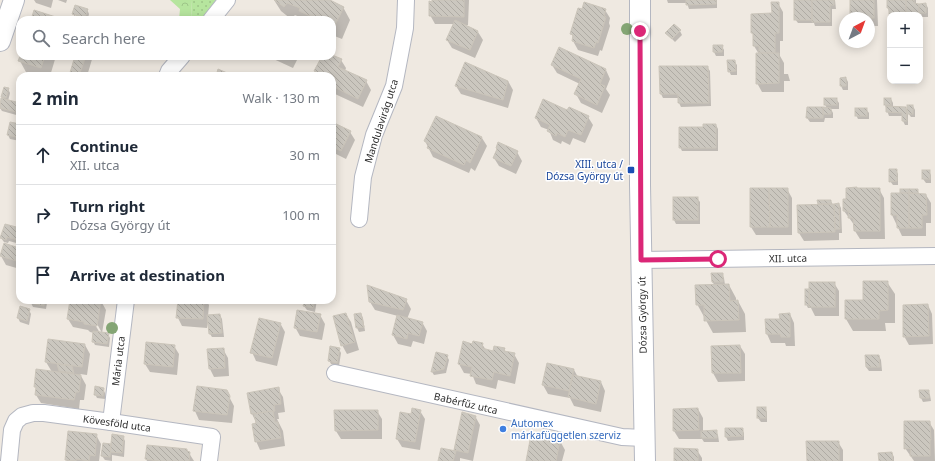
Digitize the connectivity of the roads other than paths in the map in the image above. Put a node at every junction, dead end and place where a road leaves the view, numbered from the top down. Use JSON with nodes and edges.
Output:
{"nodes":[{"id":1,"x":14,"y":0,"type":"edge"},
{"id":2,"x":227,"y":0,"type":"edge"},
{"id":3,"x":406,"y":0,"type":"edge"},
{"id":4,"x":640,"y":0,"type":"edge"},
{"id":5,"x":214,"y":16,"type":"edge"},
{"id":6,"x":0,"y":41,"type":"edge"},
{"id":7,"x":179,"y":60,"type":"edge"},
{"id":8,"x":169,"y":72,"type":"edge"},
{"id":9,"x":359,"y":219,"type":"dead end"},
{"id":10,"x":935,"y":256,"type":"edge"},
{"id":11,"x":641,"y":260,"type":"junction"},
{"id":12,"x":126,"y":304,"type":"edge"},
{"id":13,"x":335,"y":373,"type":"dead end"},
{"id":14,"x":111,"y":422,"type":"junction"},
{"id":15,"x":644,"y":438,"type":"junction"},
{"id":16,"x":9,"y":461,"type":"edge"},
{"id":17,"x":209,"y":461,"type":"edge"},
{"id":18,"x":644,"y":461,"type":"edge"}],
"edges":[{"from":1,"to":6,"type":"street"},
{"from":2,"to":5,"type":"street"},
{"from":3,"to":9,"type":"street","name":"Mandulavirág utca"},
{"from":4,"to":11,"type":"street","name":"Dózsa György út"},
{"from":7,"to":8,"type":"street"},
{"from":10,"to":11,"type":"street","name":"XII. utca"},
{"from":11,"to":15,"type":"street","name":"Dózsa György út"},
{"from":12,"to":14,"type":"street","name":"Mária utca"},
{"from":13,"to":15,"type":"street","name":"Babérfűz utca"},
{"from":14,"to":16,"type":"street","name":"Kövesföld utca"},
{"from":14,"to":17,"type":"street","name":"Kövesföld utca"},
{"from":15,"to":18,"type":"street","name":"Dózsa György út"}]}
